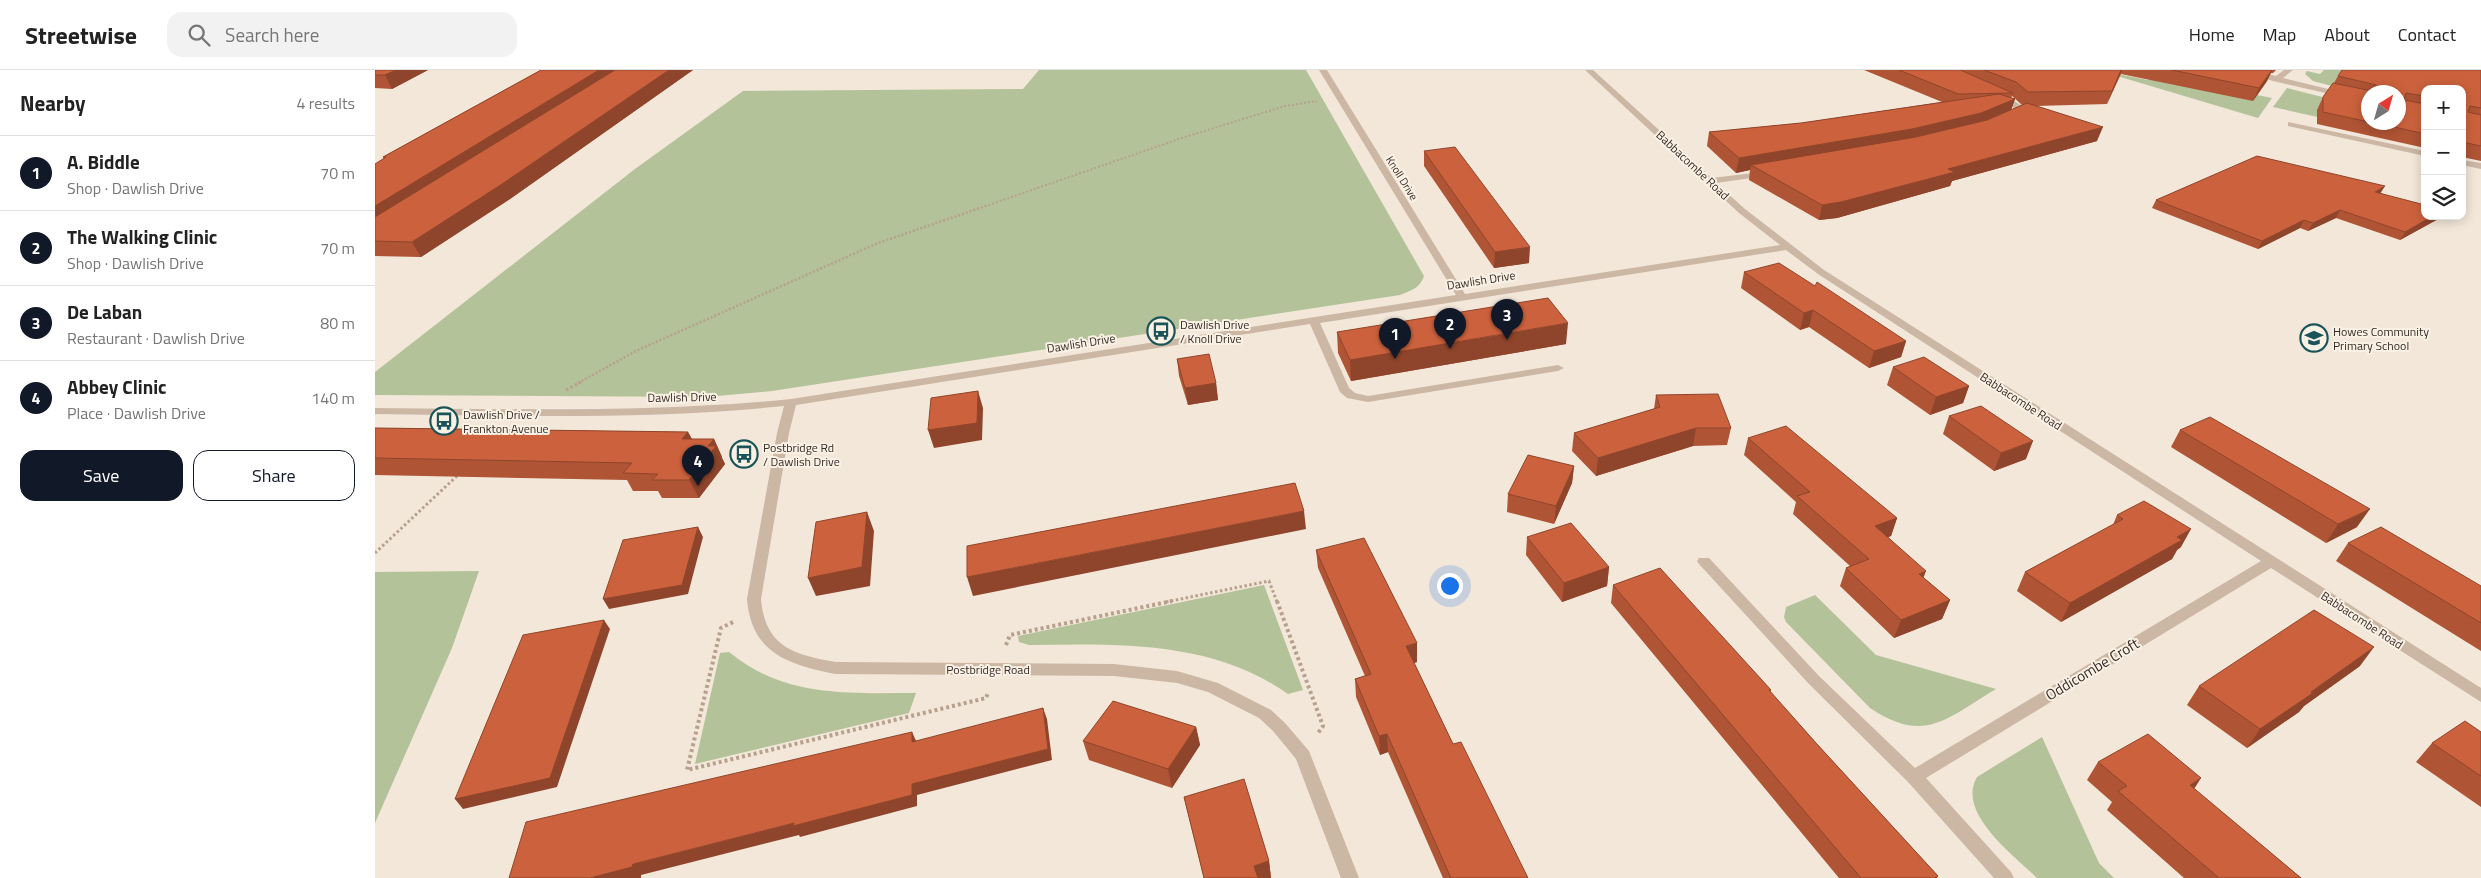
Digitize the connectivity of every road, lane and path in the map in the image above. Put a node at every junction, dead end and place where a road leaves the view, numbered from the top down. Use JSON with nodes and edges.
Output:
{"nodes":[{"id":1,"x":1323,"y":70,"type":"edge"},
{"id":2,"x":1589,"y":70,"type":"edge"},
{"id":3,"x":2242,"y":70,"type":"edge"},
{"id":4,"x":2289,"y":70,"type":"edge"},
{"id":5,"x":2276,"y":79,"type":"junction"},
{"id":6,"x":1990,"y":92,"type":"edge"},
{"id":7,"x":1340,"y":98,"type":"junction"},
{"id":8,"x":2361,"y":100,"type":"edge"},
{"id":9,"x":2004,"y":120,"type":"edge"},
{"id":10,"x":2291,"y":124,"type":"dead end"},
{"id":11,"x":2421,"y":153,"type":"edge"},
{"id":12,"x":2466,"y":163,"type":"edge"},
{"id":13,"x":2481,"y":166,"type":"edge"},
{"id":14,"x":1780,"y":170,"type":"edge"},
{"id":15,"x":1711,"y":182,"type":"junction"},
{"id":16,"x":1787,"y":247,"type":"junction"},
{"id":17,"x":1462,"y":297,"type":"junction"},
{"id":18,"x":1313,"y":320,"type":"junction"},
{"id":19,"x":1558,"y":368,"type":"dead end"},
{"id":20,"x":791,"y":402,"type":"junction"},
{"id":21,"x":375,"y":410,"type":"edge"},
{"id":22,"x":525,"y":413,"type":"junction"},
{"id":23,"x":461,"y":473,"type":"edge"},
{"id":24,"x":375,"y":553,"type":"edge"},
{"id":25,"x":1704,"y":561,"type":"dead end"},
{"id":26,"x":2271,"y":561,"type":"junction"},
{"id":27,"x":2481,"y":696,"type":"edge"},
{"id":28,"x":1914,"y":777,"type":"junction"},
{"id":29,"x":1350,"y":878,"type":"edge"},
{"id":30,"x":2005,"y":878,"type":"edge"}],
"edges":[{"from":1,"to":7,"type":"street","name":"Knoll Drive"},
{"from":2,"to":15,"type":"street","name":"Babbacombe Road"},
{"from":3,"to":5,"type":"street"},
{"from":4,"to":5,"type":"street"},
{"from":5,"to":8,"type":"street"},
{"from":6,"to":9,"type":"street"},
{"from":7,"to":17,"type":"street","name":"Knoll Drive"},
{"from":7,"to":22,"type":"path"},
{"from":10,"to":11,"type":"street"},
{"from":12,"to":13,"type":"street"},
{"from":14,"to":15,"type":"street"},
{"from":15,"to":16,"type":"street","name":"Babbacombe Road"},
{"from":16,"to":17,"type":"street","name":"Dawlish Drive"},
{"from":16,"to":26,"type":"street","name":"Babbacombe Road"},
{"from":17,"to":18,"type":"street","name":"Dawlish Drive"},
{"from":18,"to":19,"type":"street"},
{"from":18,"to":20,"type":"street","name":"Dawlish Drive"},
{"from":20,"to":22,"type":"street","name":"Dawlish Drive"},
{"from":20,"to":29,"type":"street","name":"Postbridge Road"},
{"from":21,"to":22,"type":"street","name":"Dawlish Drive"},
{"from":23,"to":24,"type":"path"},
{"from":25,"to":28,"type":"street"},
{"from":26,"to":27,"type":"street","name":"Babbacombe Road"},
{"from":26,"to":28,"type":"street","name":"Oddicombe Croft"},
{"from":28,"to":30,"type":"street"}]}
